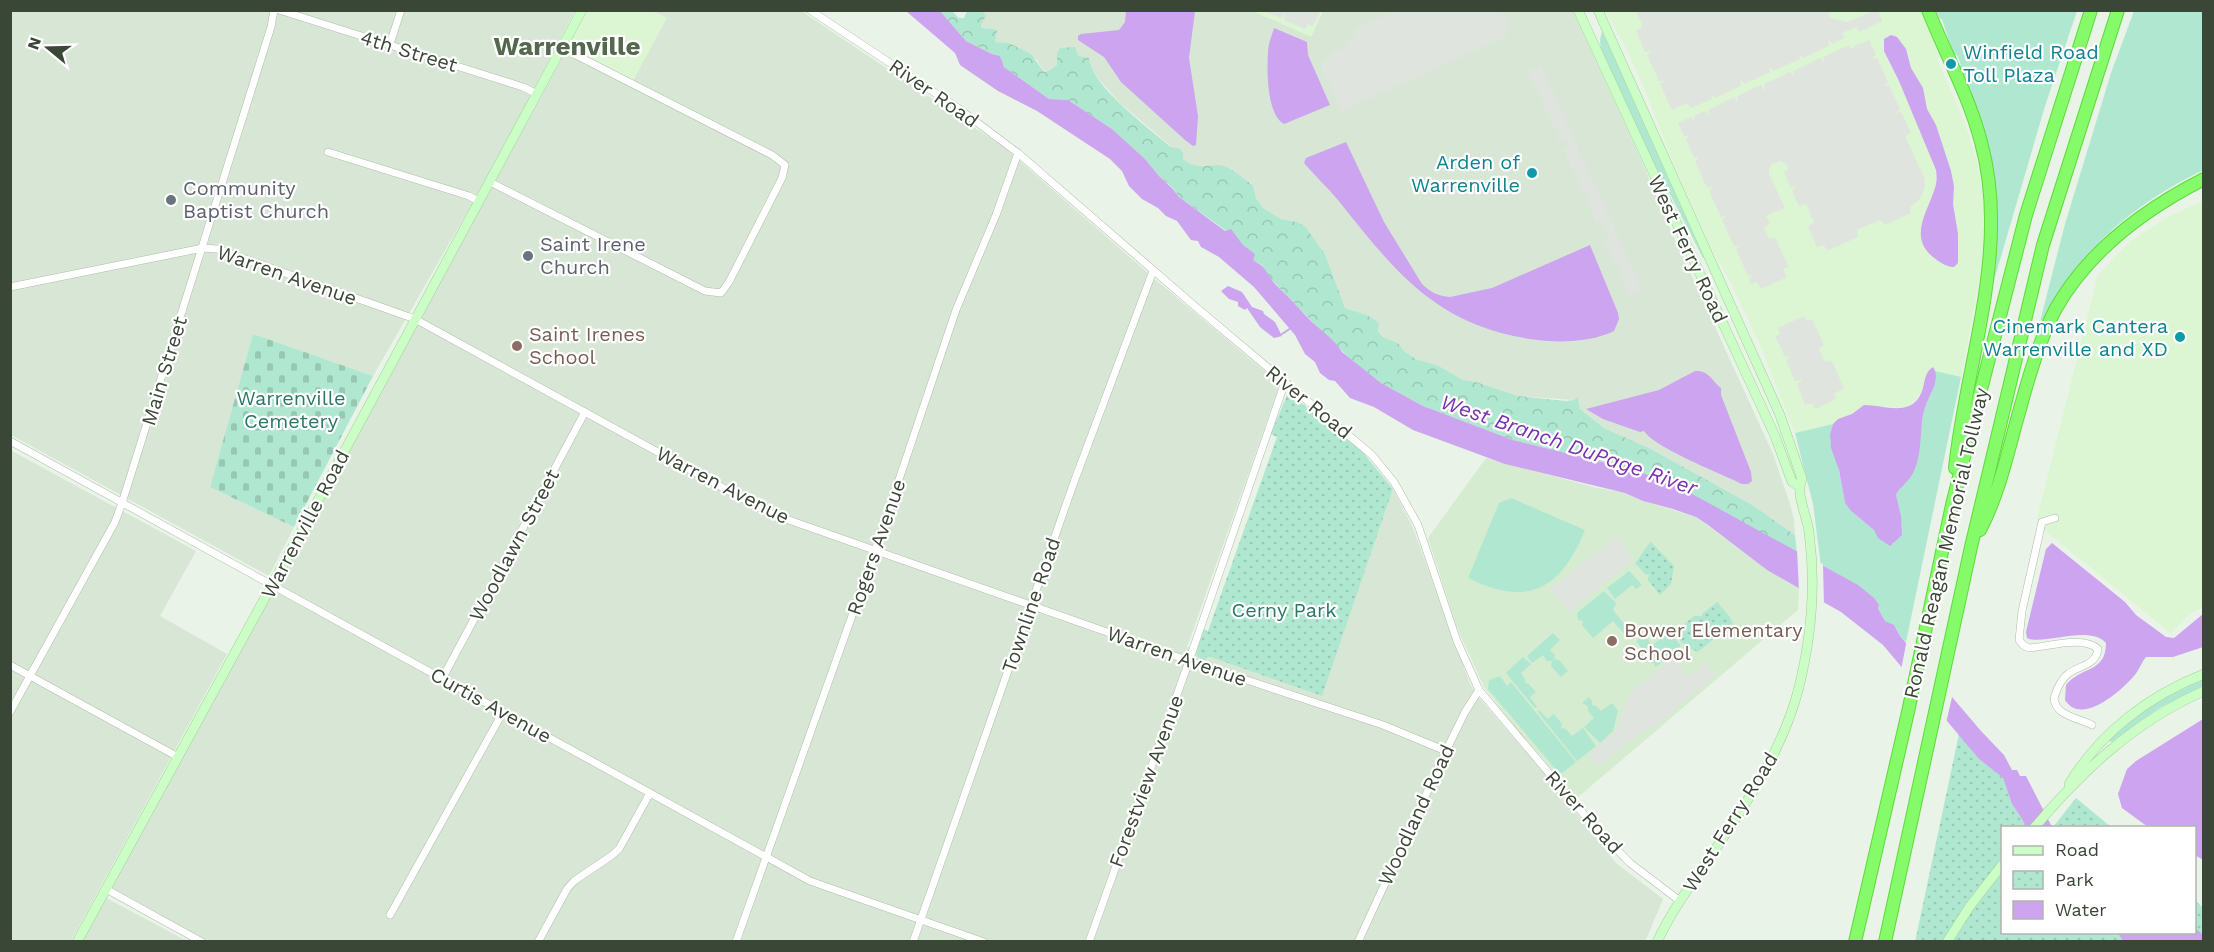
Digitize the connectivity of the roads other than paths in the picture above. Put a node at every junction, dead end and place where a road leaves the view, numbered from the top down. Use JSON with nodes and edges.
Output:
{"nodes":[{"id":1,"x":274,"y":10,"type":"edge"},
{"id":2,"x":279,"y":10,"type":"edge"},
{"id":3,"x":401,"y":10,"type":"edge"},
{"id":4,"x":582,"y":10,"type":"edge"},
{"id":5,"x":810,"y":10,"type":"edge"},
{"id":6,"x":1578,"y":10,"type":"edge"},
{"id":7,"x":1598,"y":10,"type":"edge"},
{"id":8,"x":1928,"y":10,"type":"edge"},
{"id":9,"x":2091,"y":10,"type":"edge"},
{"id":10,"x":2118,"y":10,"type":"edge"},
{"id":11,"x":390,"y":44,"type":"junction"},
{"id":12,"x":562,"y":48,"type":"junction"},
{"id":13,"x":537,"y":94,"type":"junction"},
{"id":14,"x":328,"y":152,"type":"dead end"},
{"id":15,"x":1018,"y":153,"type":"junction"},
{"id":16,"x":2204,"y":179,"type":"edge"},
{"id":17,"x":490,"y":182,"type":"junction"},
{"id":18,"x":479,"y":201,"type":"junction"},
{"id":19,"x":202,"y":248,"type":"junction"},
{"id":20,"x":1153,"y":271,"type":"junction"},
{"id":21,"x":10,"y":287,"type":"edge"},
{"id":22,"x":416,"y":319,"type":"junction"},
{"id":23,"x":1285,"y":382,"type":"junction"},
{"id":24,"x":585,"y":412,"type":"junction"},
{"id":25,"x":10,"y":441,"type":"edge"},
{"id":26,"x":1799,"y":486,"type":"junction"},
{"id":27,"x":122,"y":503,"type":"junction"},
{"id":28,"x":1952,"y":505,"type":"junction"},
{"id":29,"x":2055,"y":518,"type":"dead end"},
{"id":30,"x":1971,"y":547,"type":"junction"},
{"id":31,"x":875,"y":551,"type":"junction"},
{"id":32,"x":272,"y":585,"type":"junction"},
{"id":33,"x":1031,"y":604,"type":"junction"},
{"id":34,"x":1189,"y":661,"type":"junction"},
{"id":35,"x":10,"y":664,"type":"edge"},
{"id":36,"x":31,"y":675,"type":"junction"},
{"id":37,"x":2204,"y":675,"type":"edge"},
{"id":38,"x":442,"y":679,"type":"junction"},
{"id":39,"x":1479,"y":690,"type":"junction"},
{"id":40,"x":2204,"y":691,"type":"edge"},
{"id":41,"x":10,"y":712,"type":"edge"},
{"id":42,"x":503,"y":712,"type":"junction"},
{"id":43,"x":2092,"y":725,"type":"dead end"},
{"id":44,"x":1446,"y":751,"type":"junction"},
{"id":45,"x":178,"y":757,"type":"junction"},
{"id":46,"x":650,"y":793,"type":"junction"},
{"id":47,"x":2063,"y":793,"type":"junction"},
{"id":48,"x":2036,"y":826,"type":"edge"},
{"id":49,"x":766,"y":857,"type":"junction"},
{"id":50,"x":2001,"y":866,"type":"edge"},
{"id":51,"x":106,"y":889,"type":"junction"},
{"id":52,"x":1680,"y":901,"type":"junction"},
{"id":53,"x":390,"y":915,"type":"dead end"},
{"id":54,"x":920,"y":920,"type":"junction"},
{"id":55,"x":77,"y":942,"type":"edge"},
{"id":56,"x":202,"y":942,"type":"edge"},
{"id":57,"x":538,"y":942,"type":"edge"},
{"id":58,"x":736,"y":942,"type":"edge"},
{"id":59,"x":913,"y":942,"type":"edge"},
{"id":60,"x":984,"y":942,"type":"edge"},
{"id":61,"x":1089,"y":942,"type":"edge"},
{"id":62,"x":1358,"y":942,"type":"edge"},
{"id":63,"x":1658,"y":942,"type":"edge"},
{"id":64,"x":1855,"y":942,"type":"edge"},
{"id":65,"x":1885,"y":942,"type":"edge"},
{"id":66,"x":1947,"y":942,"type":"edge"}],
"edges":[{"from":1,"to":19,"type":"street","name":"Main Street"},
{"from":2,"to":11,"type":"street","name":"4th Street"},
{"from":3,"to":11,"type":"street"},
{"from":4,"to":12,"type":"main road","name":"Warrenville Road"},
{"from":5,"to":15,"type":"street","name":"River Road"},
{"from":6,"to":26,"type":"main road","name":"West Ferry Road"},
{"from":7,"to":26,"type":"main road","name":"West Ferry Road"},
{"from":8,"to":28,"type":"highway"},
{"from":9,"to":28,"type":"highway","name":"Ronald Reagan Memorial Tollway"},
{"from":10,"to":30,"type":"highway","name":"Ronald Reagan Memorial Tollway"},
{"from":11,"to":13,"type":"street","name":"4th Street"},
{"from":12,"to":13,"type":"main road","name":"Warrenville Road"},
{"from":12,"to":17,"type":"street"},
{"from":13,"to":17,"type":"main road","name":"Warrenville Road"},
{"from":14,"to":18,"type":"street"},
{"from":15,"to":20,"type":"street","name":"River Road"},
{"from":15,"to":31,"type":"street","name":"Rogers Avenue"},
{"from":16,"to":30,"type":"highway"},
{"from":17,"to":18,"type":"main road","name":"Warrenville Road"},
{"from":18,"to":22,"type":"main road","name":"Warrenville Road"},
{"from":19,"to":21,"type":"street","name":"Warren Avenue"},
{"from":19,"to":22,"type":"street","name":"Warren Avenue"},
{"from":19,"to":27,"type":"street","name":"Main Street"},
{"from":20,"to":23,"type":"street","name":"River Road"},
{"from":20,"to":33,"type":"street","name":"Townline Road"},
{"from":22,"to":24,"type":"street","name":"Warren Avenue"},
{"from":22,"to":32,"type":"main road","name":"Warrenville Road"},
{"from":23,"to":34,"type":"street","name":"Forestview Avenue"},
{"from":23,"to":39,"type":"street","name":"River Road"},
{"from":24,"to":31,"type":"street","name":"Warren Avenue"},
{"from":24,"to":38,"type":"street","name":"Woodlawn Street"},
{"from":25,"to":27,"type":"street","name":"Curtis Avenue"},
{"from":26,"to":52,"type":"main road","name":"West Ferry Road"},
{"from":27,"to":32,"type":"street","name":"Curtis Avenue"},
{"from":27,"to":36,"type":"street","name":"Main Street"},
{"from":28,"to":64,"type":"highway","name":"Ronald Reagan Memorial Tollway"},
{"from":29,"to":43,"type":"street"},
{"from":30,"to":65,"type":"highway","name":"Ronald Reagan Memorial Tollway"},
{"from":31,"to":33,"type":"street","name":"Warren Avenue"},
{"from":31,"to":49,"type":"street","name":"Rogers Avenue"},
{"from":32,"to":38,"type":"street","name":"Curtis Avenue"},
{"from":32,"to":45,"type":"main road","name":"Warrenville Road"},
{"from":33,"to":34,"type":"street","name":"Warren Avenue"},
{"from":33,"to":54,"type":"street","name":"Townline Road"},
{"from":34,"to":44,"type":"street","name":"Warren Avenue"},
{"from":34,"to":61,"type":"street","name":"Forestview Avenue"},
{"from":35,"to":36,"type":"street"},
{"from":36,"to":41,"type":"street","name":"Main Street"},
{"from":36,"to":45,"type":"street"},
{"from":37,"to":47,"type":"main road"},
{"from":38,"to":42,"type":"street","name":"Curtis Avenue"},
{"from":39,"to":44,"type":"street","name":"Woodland Road"},
{"from":39,"to":52,"type":"street","name":"River Road"},
{"from":40,"to":47,"type":"main road"},
{"from":42,"to":46,"type":"street","name":"Curtis Avenue"},
{"from":42,"to":53,"type":"street"},
{"from":44,"to":62,"type":"street","name":"Woodland Road"},
{"from":45,"to":51,"type":"main road","name":"Warrenville Road"},
{"from":46,"to":49,"type":"street","name":"Curtis Avenue"},
{"from":46,"to":57,"type":"street"},
{"from":47,"to":48,"type":"main road"},
{"from":49,"to":54,"type":"street","name":"Curtis Avenue"},
{"from":49,"to":58,"type":"street","name":"Rogers Avenue"},
{"from":50,"to":66,"type":"main road"},
{"from":51,"to":55,"type":"main road","name":"Warrenville Road"},
{"from":51,"to":56,"type":"street"},
{"from":52,"to":63,"type":"main road","name":"West Ferry Road"},
{"from":54,"to":59,"type":"street","name":"Townline Road"},
{"from":54,"to":60,"type":"street","name":"Curtis Avenue"}]}
